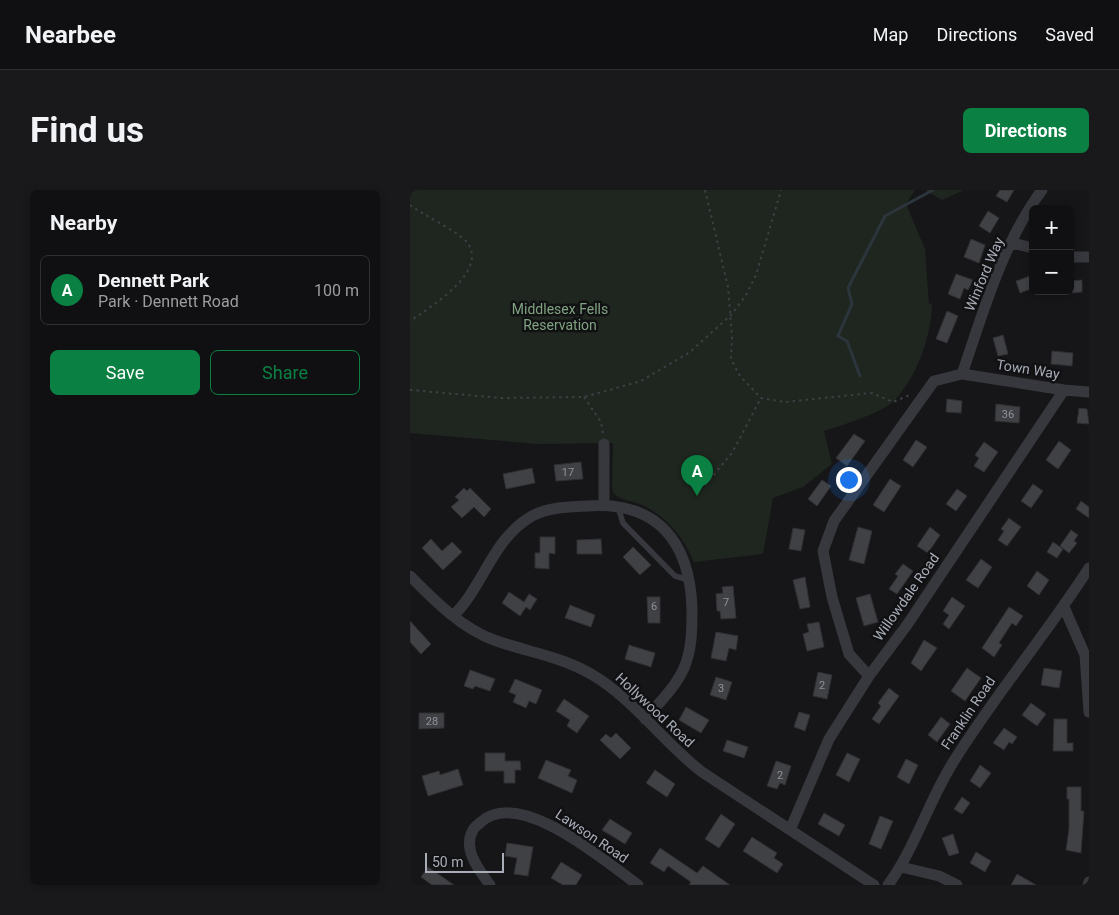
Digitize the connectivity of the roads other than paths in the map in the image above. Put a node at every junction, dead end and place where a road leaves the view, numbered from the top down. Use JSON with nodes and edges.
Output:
{"nodes":[{"id":1,"x":1042,"y":190,"type":"edge"},
{"id":2,"x":1012,"y":243,"type":"junction"},
{"id":3,"x":1029,"y":247,"type":"edge"},
{"id":4,"x":1074,"y":257,"type":"edge"},
{"id":5,"x":1089,"y":258,"type":"edge"},
{"id":6,"x":962,"y":374,"type":"junction"},
{"id":7,"x":1064,"y":390,"type":"junction"},
{"id":8,"x":1089,"y":392,"type":"edge"},
{"id":9,"x":604,"y":444,"type":"road end"},
{"id":10,"x":604,"y":506,"type":"junction"},
{"id":11,"x":618,"y":507,"type":"junction"},
{"id":12,"x":1089,"y":568,"type":"edge"},
{"id":13,"x":410,"y":576,"type":"edge"},
{"id":14,"x":690,"y":581,"type":"junction"},
{"id":15,"x":1064,"y":607,"type":"junction"},
{"id":16,"x":453,"y":616,"type":"junction"},
{"id":17,"x":869,"y":676,"type":"junction"},
{"id":18,"x":1089,"y":712,"type":"edge"},
{"id":19,"x":645,"y":719,"type":"junction"},
{"id":20,"x":790,"y":830,"type":"junction"},
{"id":21,"x":901,"y":867,"type":"junction"},
{"id":22,"x":490,"y":885,"type":"edge"},
{"id":23,"x":638,"y":885,"type":"edge"},
{"id":24,"x":874,"y":885,"type":"edge"},
{"id":25,"x":888,"y":885,"type":"edge"},
{"id":26,"x":958,"y":885,"type":"edge"}],
"edges":[{"from":1,"to":2,"type":"street","name":"Winford Way"},
{"from":2,"to":3,"type":"street"},
{"from":2,"to":6,"type":"street","name":"Winford Way"},
{"from":4,"to":5,"type":"street"},
{"from":6,"to":7,"type":"street","name":"Town Way"},
{"from":6,"to":17,"type":"street"},
{"from":7,"to":8,"type":"street","name":"Town Way"},
{"from":7,"to":17,"type":"street","name":"Willowdale Road"},
{"from":9,"to":10,"type":"street"},
{"from":10,"to":11,"type":"street"},
{"from":10,"to":16,"type":"street"},
{"from":11,"to":14,"type":"lane"},
{"from":11,"to":14,"type":"street"},
{"from":12,"to":15,"type":"street","name":"Franklin Road"},
{"from":13,"to":16,"type":"street","name":"Hollywood Road"},
{"from":14,"to":19,"type":"street"},
{"from":15,"to":18,"type":"street"},
{"from":15,"to":21,"type":"street","name":"Franklin Road"},
{"from":16,"to":19,"type":"street","name":"Hollywood Road"},
{"from":17,"to":20,"type":"street","name":"Willowdale Road"},
{"from":19,"to":20,"type":"street","name":"Hollywood Road"},
{"from":20,"to":24,"type":"street","name":"Hollywood Road"},
{"from":21,"to":25,"type":"street","name":"Franklin Road"},
{"from":21,"to":26,"type":"street"},
{"from":22,"to":23,"type":"street","name":"Lawson Road"}]}
